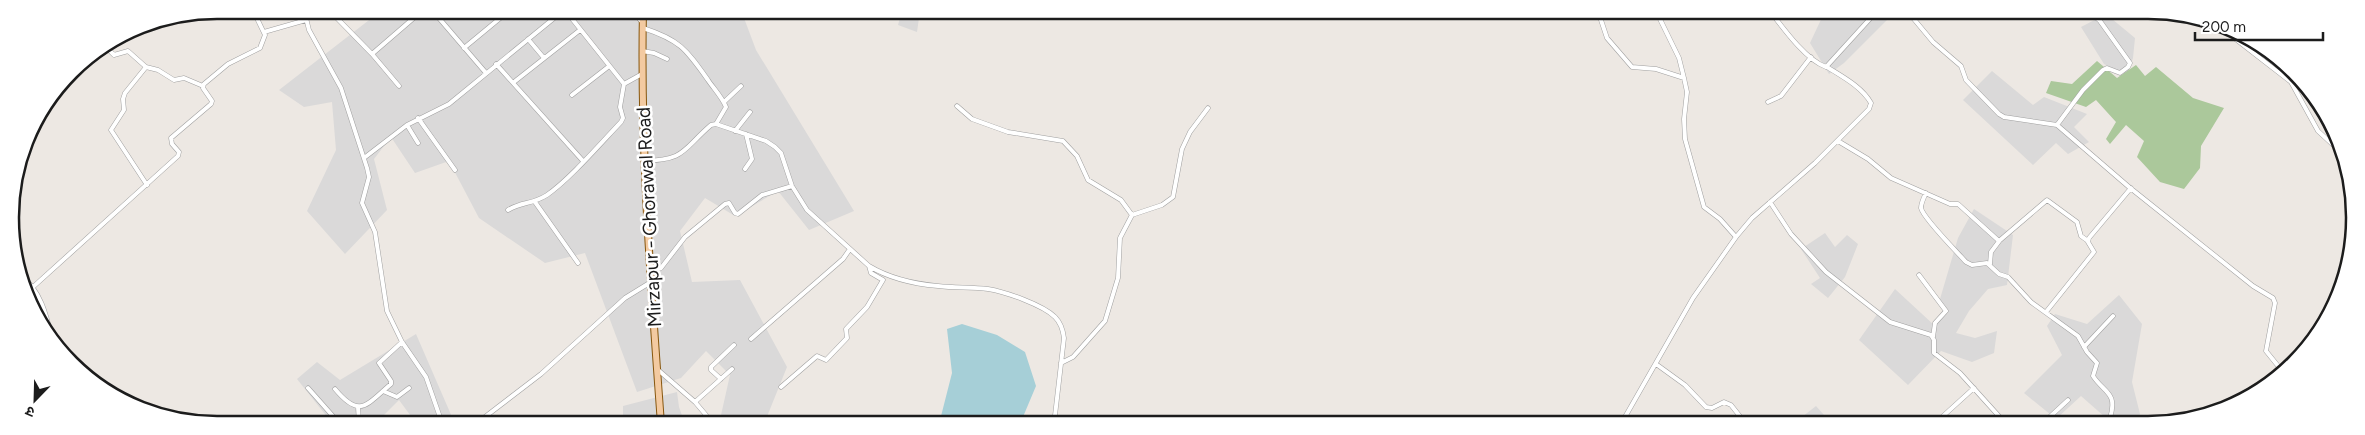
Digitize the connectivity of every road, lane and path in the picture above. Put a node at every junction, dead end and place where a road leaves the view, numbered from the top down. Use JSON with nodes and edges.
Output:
{"nodes":[{"id":1,"x":258,"y":19,"type":"edge"},
{"id":2,"x":338,"y":19,"type":"edge"},
{"id":3,"x":413,"y":19,"type":"edge"},
{"id":4,"x":440,"y":19,"type":"edge"},
{"id":5,"x":499,"y":19,"type":"edge"},
{"id":6,"x":552,"y":19,"type":"edge"},
{"id":7,"x":571,"y":19,"type":"edge"},
{"id":8,"x":638,"y":19,"type":"edge"},
{"id":9,"x":643,"y":19,"type":"edge"},
{"id":10,"x":1601,"y":19,"type":"edge"},
{"id":11,"x":1660,"y":19,"type":"edge"},
{"id":12,"x":1777,"y":19,"type":"edge"},
{"id":13,"x":1871,"y":19,"type":"edge"},
{"id":14,"x":1914,"y":19,"type":"edge"},
{"id":15,"x":2098,"y":19,"type":"edge"},
{"id":16,"x":306,"y":20,"type":"joint"},
{"id":17,"x":643,"y":25,"type":"junction"},
{"id":18,"x":580,"y":30,"type":"junction"},
{"id":19,"x":264,"y":32,"type":"junction"},
{"id":20,"x":528,"y":38,"type":"junction"},
{"id":21,"x":2236,"y":40,"type":"edge"},
{"id":22,"x":464,"y":48,"type":"junction"},
{"id":23,"x":109,"y":51,"type":"edge"},
{"id":24,"x":642,"y":51,"type":"junction"},
{"id":25,"x":372,"y":54,"type":"junction"},
{"id":26,"x":1811,"y":57,"type":"junction"},
{"id":27,"x":544,"y":58,"type":"junction"},
{"id":28,"x":667,"y":59,"type":"dead end"},
{"id":29,"x":496,"y":64,"type":"junction"},
{"id":30,"x":146,"y":67,"type":"junction"},
{"id":31,"x":608,"y":67,"type":"junction"},
{"id":32,"x":1827,"y":67,"type":"junction"},
{"id":33,"x":486,"y":73,"type":"junction"},
{"id":34,"x":642,"y":74,"type":"junction"},
{"id":35,"x":1684,"y":78,"type":"junction"},
{"id":36,"x":514,"y":82,"type":"junction"},
{"id":37,"x":624,"y":84,"type":"junction"},
{"id":38,"x":203,"y":86,"type":"junction"},
{"id":39,"x":398,"y":86,"type":"dead end"},
{"id":40,"x":741,"y":86,"type":"dead end"},
{"id":41,"x":572,"y":95,"type":"dead end"},
{"id":42,"x":724,"y":102,"type":"junction"},
{"id":43,"x":1768,"y":102,"type":"dead end"},
{"id":44,"x":957,"y":106,"type":"dead end"},
{"id":45,"x":1208,"y":108,"type":"dead end"},
{"id":46,"x":750,"y":112,"type":"dead end"},
{"id":47,"x":418,"y":118,"type":"junction"},
{"id":48,"x":716,"y":124,"type":"junction"},
{"id":49,"x":407,"y":125,"type":"junction"},
{"id":50,"x":2057,"y":125,"type":"junction"},
{"id":51,"x":735,"y":131,"type":"junction"},
{"id":52,"x":746,"y":134,"type":"junction"},
{"id":53,"x":1838,"y":141,"type":"junction"},
{"id":54,"x":418,"y":143,"type":"dead end"},
{"id":55,"x":2333,"y":145,"type":"edge"},
{"id":56,"x":364,"y":158,"type":"junction"},
{"id":57,"x":583,"y":161,"type":"junction"},
{"id":58,"x":644,"y":161,"type":"junction"},
{"id":59,"x":745,"y":169,"type":"dead end"},
{"id":60,"x":455,"y":170,"type":"dead end"},
{"id":61,"x":147,"y":185,"type":"junction"},
{"id":62,"x":792,"y":186,"type":"junction"},
{"id":63,"x":2131,"y":188,"type":"junction"},
{"id":64,"x":1926,"y":193,"type":"junction"},
{"id":65,"x":535,"y":202,"type":"junction"},
{"id":66,"x":1770,"y":202,"type":"junction"},
{"id":67,"x":508,"y":210,"type":"dead end"},
{"id":68,"x":1132,"y":215,"type":"junction"},
{"id":69,"x":1736,"y":237,"type":"junction"},
{"id":70,"x":2000,"y":240,"type":"junction"},
{"id":71,"x":2088,"y":241,"type":"junction"},
{"id":72,"x":850,"y":248,"type":"junction"},
{"id":73,"x":578,"y":264,"type":"dead end"},
{"id":74,"x":1990,"y":264,"type":"junction"},
{"id":75,"x":869,"y":266,"type":"junction"},
{"id":76,"x":650,"y":272,"type":"junction"},
{"id":77,"x":1919,"y":275,"type":"dead end"},
{"id":78,"x":651,"y":282,"type":"junction"},
{"id":79,"x":30,"y":284,"type":"edge"},
{"id":80,"x":33,"y":287,"type":"junction"},
{"id":81,"x":2046,"y":312,"type":"junction"},
{"id":82,"x":2113,"y":316,"type":"dead end"},
{"id":83,"x":48,"y":321,"type":"edge"},
{"id":84,"x":1933,"y":337,"type":"junction"},
{"id":85,"x":750,"y":339,"type":"dead end"},
{"id":86,"x":402,"y":342,"type":"junction"},
{"id":87,"x":734,"y":344,"type":"dead end"},
{"id":88,"x":2084,"y":346,"type":"junction"},
{"id":89,"x":1062,"y":363,"type":"junction"},
{"id":90,"x":1656,"y":364,"type":"junction"},
{"id":91,"x":2279,"y":367,"type":"edge"},
{"id":92,"x":657,"y":369,"type":"junction"},
{"id":93,"x":732,"y":369,"type":"dead end"},
{"id":94,"x":721,"y":379,"type":"junction"},
{"id":95,"x":781,"y":387,"type":"dead end"},
{"id":96,"x":308,"y":388,"type":"dead end"},
{"id":97,"x":409,"y":388,"type":"dead end"},
{"id":98,"x":1974,"y":388,"type":"junction"},
{"id":99,"x":335,"y":389,"type":"dead end"},
{"id":100,"x":384,"y":391,"type":"junction"},
{"id":101,"x":2068,"y":400,"type":"dead end"},
{"id":102,"x":696,"y":402,"type":"junction"},
{"id":103,"x":358,"y":406,"type":"junction"},
{"id":104,"x":332,"y":416,"type":"edge"},
{"id":105,"x":359,"y":416,"type":"edge"},
{"id":106,"x":440,"y":416,"type":"edge"},
{"id":107,"x":487,"y":416,"type":"edge"},
{"id":108,"x":660,"y":416,"type":"edge"},
{"id":109,"x":705,"y":416,"type":"edge"},
{"id":110,"x":1055,"y":416,"type":"edge"},
{"id":111,"x":1626,"y":416,"type":"edge"},
{"id":112,"x":1740,"y":416,"type":"edge"},
{"id":113,"x":1943,"y":416,"type":"edge"},
{"id":114,"x":1999,"y":416,"type":"edge"},
{"id":115,"x":2051,"y":416,"type":"edge"},
{"id":116,"x":2111,"y":416,"type":"edge"}],
"edges":[{"from":1,"to":19,"type":"street"},
{"from":2,"to":25,"type":"street"},
{"from":3,"to":25,"type":"street"},
{"from":4,"to":22,"type":"street"},
{"from":5,"to":22,"type":"street"},
{"from":6,"to":20,"type":"street"},
{"from":7,"to":18,"type":"street"},
{"from":8,"to":17,"type":"street"},
{"from":9,"to":17,"type":"main road","name":"Mirzapur - Ghorawal Road"},
{"from":10,"to":35,"type":"street"},
{"from":11,"to":35,"type":"street"},
{"from":12,"to":26,"type":"street"},
{"from":13,"to":32,"type":"street"},
{"from":14,"to":50,"type":"street"},
{"from":15,"to":50,"type":"street"},
{"from":16,"to":19,"type":"street"},
{"from":16,"to":56,"type":"street"},
{"from":17,"to":24,"type":"main road","name":"Mirzapur - Ghorawal Road"},
{"from":17,"to":42,"type":"street"},
{"from":18,"to":27,"type":"street"},
{"from":18,"to":31,"type":"street"},
{"from":19,"to":38,"type":"street"},
{"from":20,"to":27,"type":"street"},
{"from":20,"to":29,"type":"street"},
{"from":21,"to":55,"type":"street"},
{"from":22,"to":33,"type":"street"},
{"from":23,"to":30,"type":"street"},
{"from":24,"to":28,"type":"street"},
{"from":24,"to":34,"type":"main road","name":"Mirzapur - Ghorawal Road"},
{"from":25,"to":39,"type":"street"},
{"from":26,"to":32,"type":"street"},
{"from":26,"to":43,"type":"street"},
{"from":27,"to":36,"type":"street"},
{"from":29,"to":33,"type":"street"},
{"from":29,"to":36,"type":"street"},
{"from":30,"to":38,"type":"street"},
{"from":30,"to":61,"type":"street"},
{"from":31,"to":37,"type":"street"},
{"from":31,"to":41,"type":"street"},
{"from":32,"to":53,"type":"street"},
{"from":33,"to":47,"type":"street"},
{"from":34,"to":37,"type":"street"},
{"from":34,"to":58,"type":"main road","name":"Mirzapur - Ghorawal Road"},
{"from":35,"to":69,"type":"street"},
{"from":36,"to":57,"type":"street"},
{"from":37,"to":57,"type":"street"},
{"from":38,"to":61,"type":"street"},
{"from":40,"to":42,"type":"street"},
{"from":42,"to":48,"type":"street"},
{"from":44,"to":68,"type":"street"},
{"from":45,"to":68,"type":"street"},
{"from":46,"to":51,"type":"street"},
{"from":47,"to":49,"type":"street"},
{"from":47,"to":60,"type":"street"},
{"from":48,"to":51,"type":"street"},
{"from":48,"to":58,"type":"street"},
{"from":49,"to":54,"type":"street"},
{"from":49,"to":56,"type":"street"},
{"from":50,"to":63,"type":"street"},
{"from":51,"to":52,"type":"street"},
{"from":52,"to":59,"type":"street"},
{"from":52,"to":62,"type":"street"},
{"from":53,"to":64,"type":"street"},
{"from":53,"to":66,"type":"street"},
{"from":56,"to":86,"type":"street"},
{"from":57,"to":65,"type":"street"},
{"from":58,"to":76,"type":"main road","name":"Mirzapur - Ghorawal Road"},
{"from":61,"to":80,"type":"street"},
{"from":62,"to":72,"type":"street"},
{"from":62,"to":76,"type":"street"},
{"from":63,"to":71,"type":"street"},
{"from":63,"to":91,"type":"street"},
{"from":64,"to":70,"type":"street"},
{"from":64,"to":74,"type":"street"},
{"from":65,"to":67,"type":"street"},
{"from":65,"to":73,"type":"street"},
{"from":66,"to":69,"type":"street"},
{"from":66,"to":84,"type":"street"},
{"from":68,"to":89,"type":"street"},
{"from":69,"to":90,"type":"street"},
{"from":70,"to":71,"type":"street"},
{"from":70,"to":74,"type":"street"},
{"from":71,"to":81,"type":"street"},
{"from":72,"to":75,"type":"street"},
{"from":72,"to":85,"type":"street"},
{"from":74,"to":81,"type":"street"},
{"from":75,"to":89,"type":"street"},
{"from":75,"to":95,"type":"street"},
{"from":76,"to":78,"type":"main road","name":"Mirzapur - Ghorawal Road"},
{"from":77,"to":84,"type":"street"},
{"from":78,"to":92,"type":"main road","name":"Mirzapur - Ghorawal Road"},
{"from":78,"to":107,"type":"street"},
{"from":79,"to":80,"type":"street"},
{"from":80,"to":83,"type":"street"},
{"from":81,"to":88,"type":"street"},
{"from":82,"to":88,"type":"street"},
{"from":84,"to":98,"type":"street"},
{"from":86,"to":100,"type":"street"},
{"from":86,"to":106,"type":"street"},
{"from":87,"to":94,"type":"street"},
{"from":88,"to":116,"type":"street"},
{"from":89,"to":110,"type":"street"},
{"from":90,"to":111,"type":"street"},
{"from":90,"to":112,"type":"street"},
{"from":92,"to":102,"type":"street"},
{"from":92,"to":108,"type":"main road","name":"Mirzapur - Ghorawal Road"},
{"from":93,"to":94,"type":"street"},
{"from":94,"to":102,"type":"street"},
{"from":96,"to":104,"type":"street"},
{"from":97,"to":100,"type":"street"},
{"from":98,"to":113,"type":"street"},
{"from":98,"to":114,"type":"street"},
{"from":99,"to":103,"type":"street"},
{"from":100,"to":103,"type":"street"},
{"from":101,"to":115,"type":"street"},
{"from":102,"to":109,"type":"street"},
{"from":103,"to":105,"type":"street"}]}
